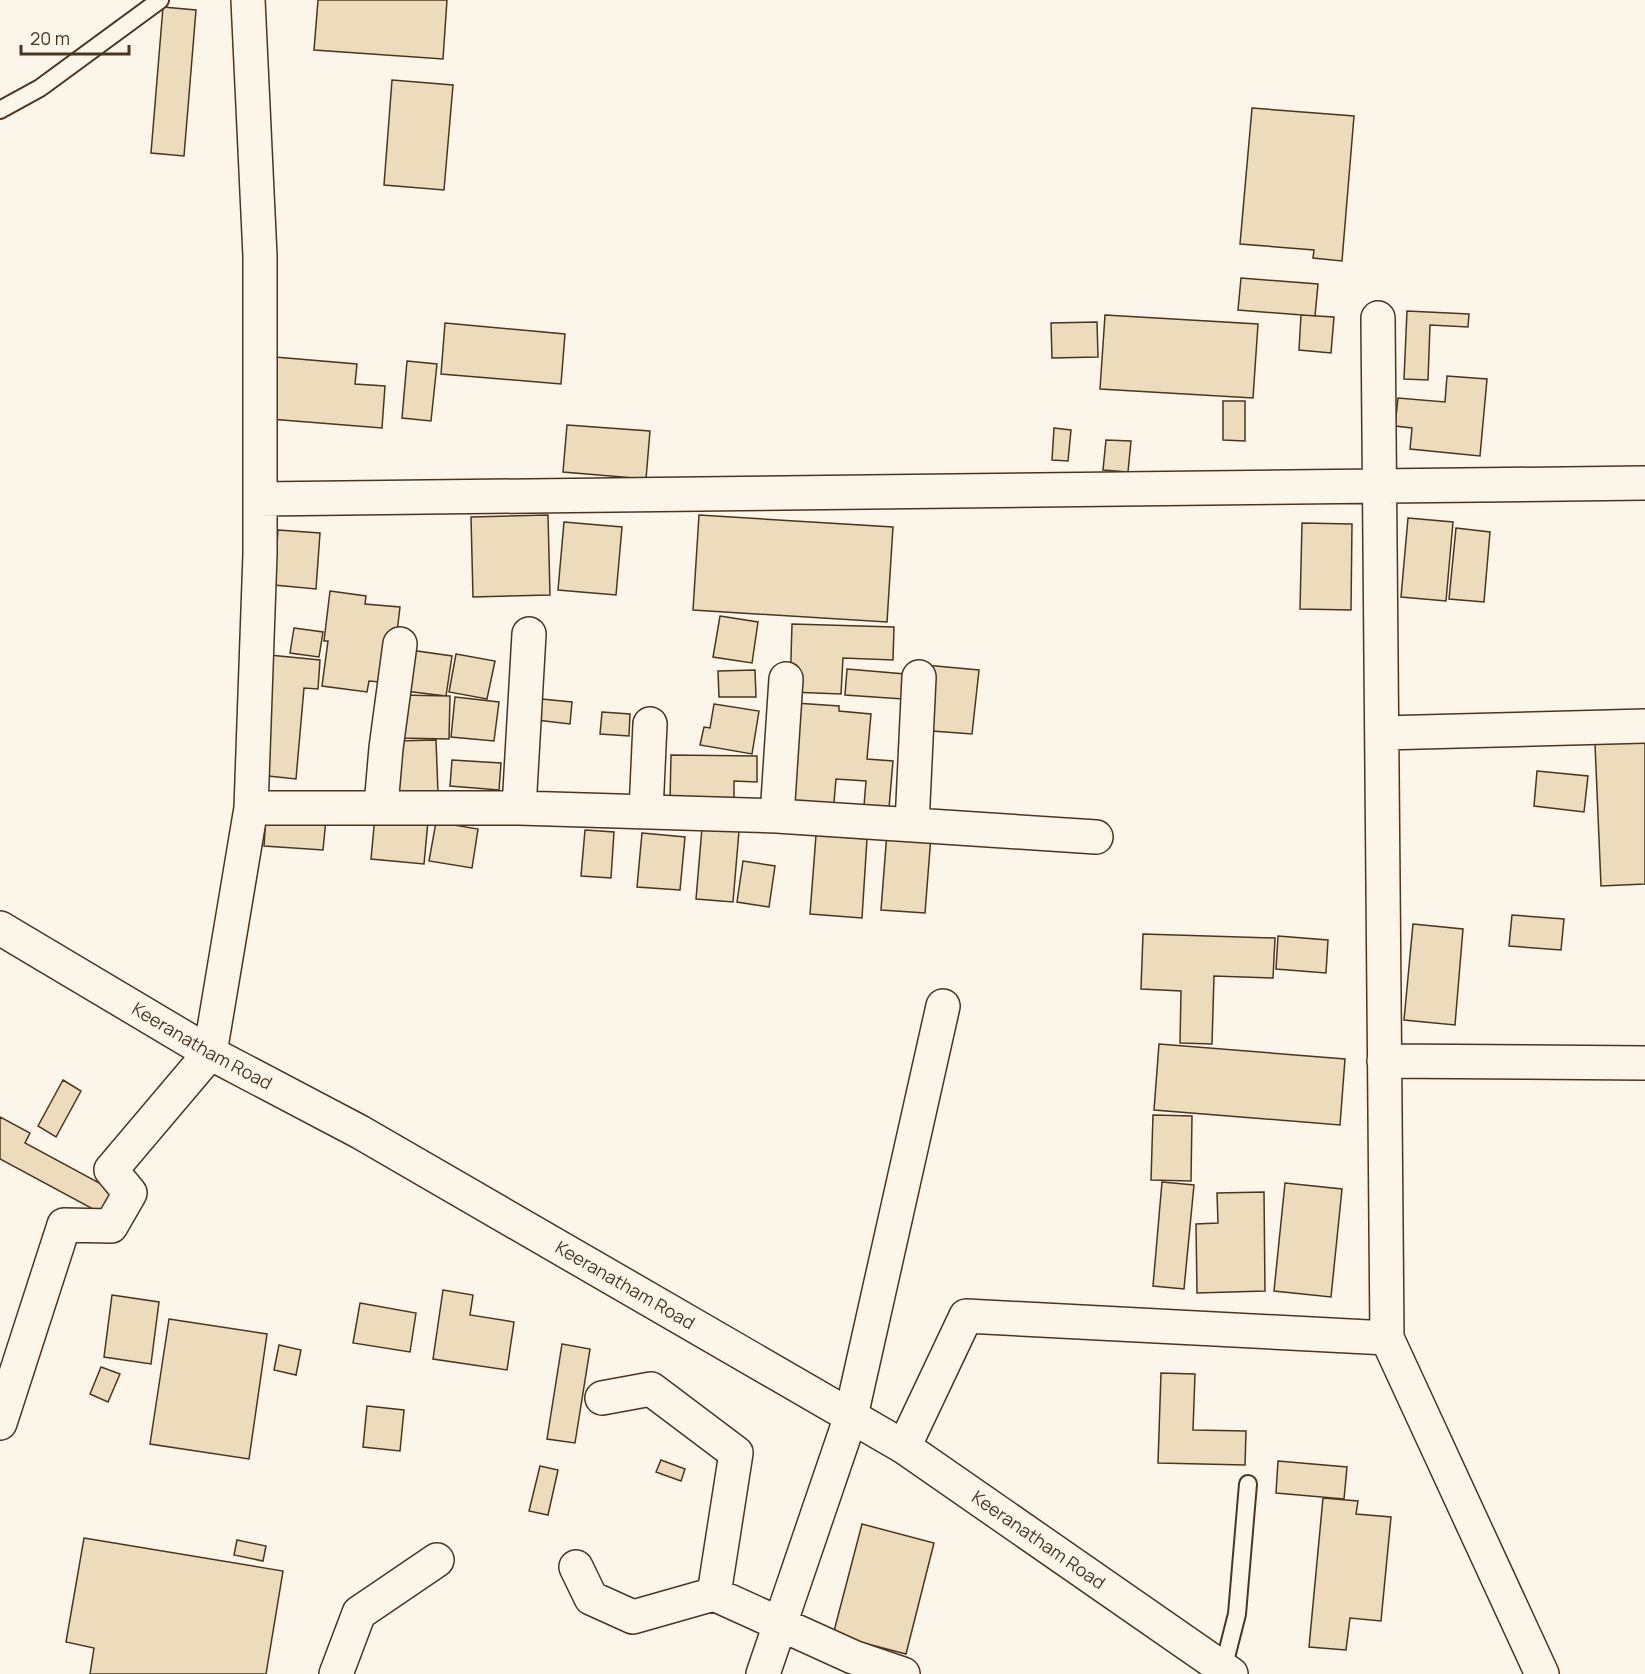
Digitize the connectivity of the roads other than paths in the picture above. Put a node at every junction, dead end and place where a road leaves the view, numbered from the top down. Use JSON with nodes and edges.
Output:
{"nodes":[{"id":1,"x":160,"y":0,"type":"edge"},
{"id":2,"x":248,"y":0,"type":"edge"},
{"id":3,"x":0,"y":110,"type":"edge"},
{"id":4,"x":1378,"y":318,"type":"dead end"},
{"id":5,"x":1645,"y":483,"type":"edge"},
{"id":6,"x":1380,"y":486,"type":"junction"},
{"id":7,"x":260,"y":499,"type":"junction"},
{"id":8,"x":529,"y":634,"type":"dead end"},
{"id":9,"x":400,"y":644,"type":"dead end"},
{"id":10,"x":919,"y":677,"type":"dead end"},
{"id":11,"x":786,"y":679,"type":"dead end"},
{"id":12,"x":650,"y":724,"type":"dead end"},
{"id":13,"x":1645,"y":726,"type":"edge"},
{"id":14,"x":1382,"y":733,"type":"junction"},
{"id":15,"x":381,"y":806,"type":"junction"},
{"id":16,"x":252,"y":808,"type":"junction"},
{"id":17,"x":519,"y":808,"type":"junction"},
{"id":18,"x":646,"y":812,"type":"junction"},
{"id":19,"x":777,"y":816,"type":"junction"},
{"id":20,"x":912,"y":825,"type":"junction"},
{"id":21,"x":1096,"y":837,"type":"dead end"},
{"id":22,"x":0,"y":928,"type":"edge"},
{"id":23,"x":943,"y":1006,"type":"dead end"},
{"id":24,"x":210,"y":1053,"type":"junction"},
{"id":25,"x":1384,"y":1061,"type":"junction"},
{"id":26,"x":1645,"y":1063,"type":"edge"},
{"id":27,"x":1387,"y":1338,"type":"junction"},
{"id":28,"x":602,"y":1398,"type":"dead end"},
{"id":29,"x":851,"y":1416,"type":"junction"},
{"id":30,"x":0,"y":1423,"type":"edge"},
{"id":31,"x":904,"y":1447,"type":"junction"},
{"id":32,"x":1248,"y":1484,"type":"dead end"},
{"id":33,"x":437,"y":1560,"type":"dead end"},
{"id":34,"x":576,"y":1567,"type":"dead end"},
{"id":35,"x":714,"y":1594,"type":"junction"},
{"id":36,"x":779,"y":1625,"type":"junction"},
{"id":37,"x":1227,"y":1671,"type":"edge"},
{"id":38,"x":336,"y":1674,"type":"edge"},
{"id":39,"x":763,"y":1674,"type":"edge"},
{"id":40,"x":903,"y":1674,"type":"edge"},
{"id":41,"x":1542,"y":1674,"type":"edge"}],
"edges":[{"from":1,"to":3,"type":"lane"},
{"from":2,"to":7,"type":"street"},
{"from":4,"to":6,"type":"street"},
{"from":5,"to":6,"type":"street"},
{"from":6,"to":7,"type":"street"},
{"from":6,"to":14,"type":"street"},
{"from":7,"to":16,"type":"street"},
{"from":8,"to":17,"type":"street"},
{"from":9,"to":15,"type":"street"},
{"from":10,"to":20,"type":"street"},
{"from":11,"to":19,"type":"street"},
{"from":12,"to":18,"type":"street"},
{"from":13,"to":14,"type":"street"},
{"from":14,"to":25,"type":"street"},
{"from":15,"to":16,"type":"street"},
{"from":15,"to":17,"type":"street"},
{"from":16,"to":24,"type":"street"},
{"from":17,"to":18,"type":"street"},
{"from":18,"to":19,"type":"street"},
{"from":19,"to":20,"type":"street"},
{"from":20,"to":21,"type":"street"},
{"from":22,"to":24,"type":"street","name":"Keeranatham Road"},
{"from":23,"to":29,"type":"street"},
{"from":24,"to":29,"type":"street","name":"Keeranatham Road"},
{"from":24,"to":30,"type":"street"},
{"from":25,"to":26,"type":"street"},
{"from":25,"to":27,"type":"street"},
{"from":27,"to":31,"type":"street"},
{"from":27,"to":41,"type":"street"},
{"from":28,"to":35,"type":"street"},
{"from":29,"to":31,"type":"street","name":"Keeranatham Road"},
{"from":29,"to":36,"type":"street"},
{"from":31,"to":37,"type":"street","name":"Keeranatham Road"},
{"from":32,"to":37,"type":"lane"},
{"from":33,"to":38,"type":"street"},
{"from":34,"to":35,"type":"street"},
{"from":35,"to":36,"type":"street"},
{"from":36,"to":39,"type":"street"},
{"from":36,"to":40,"type":"street"}]}
